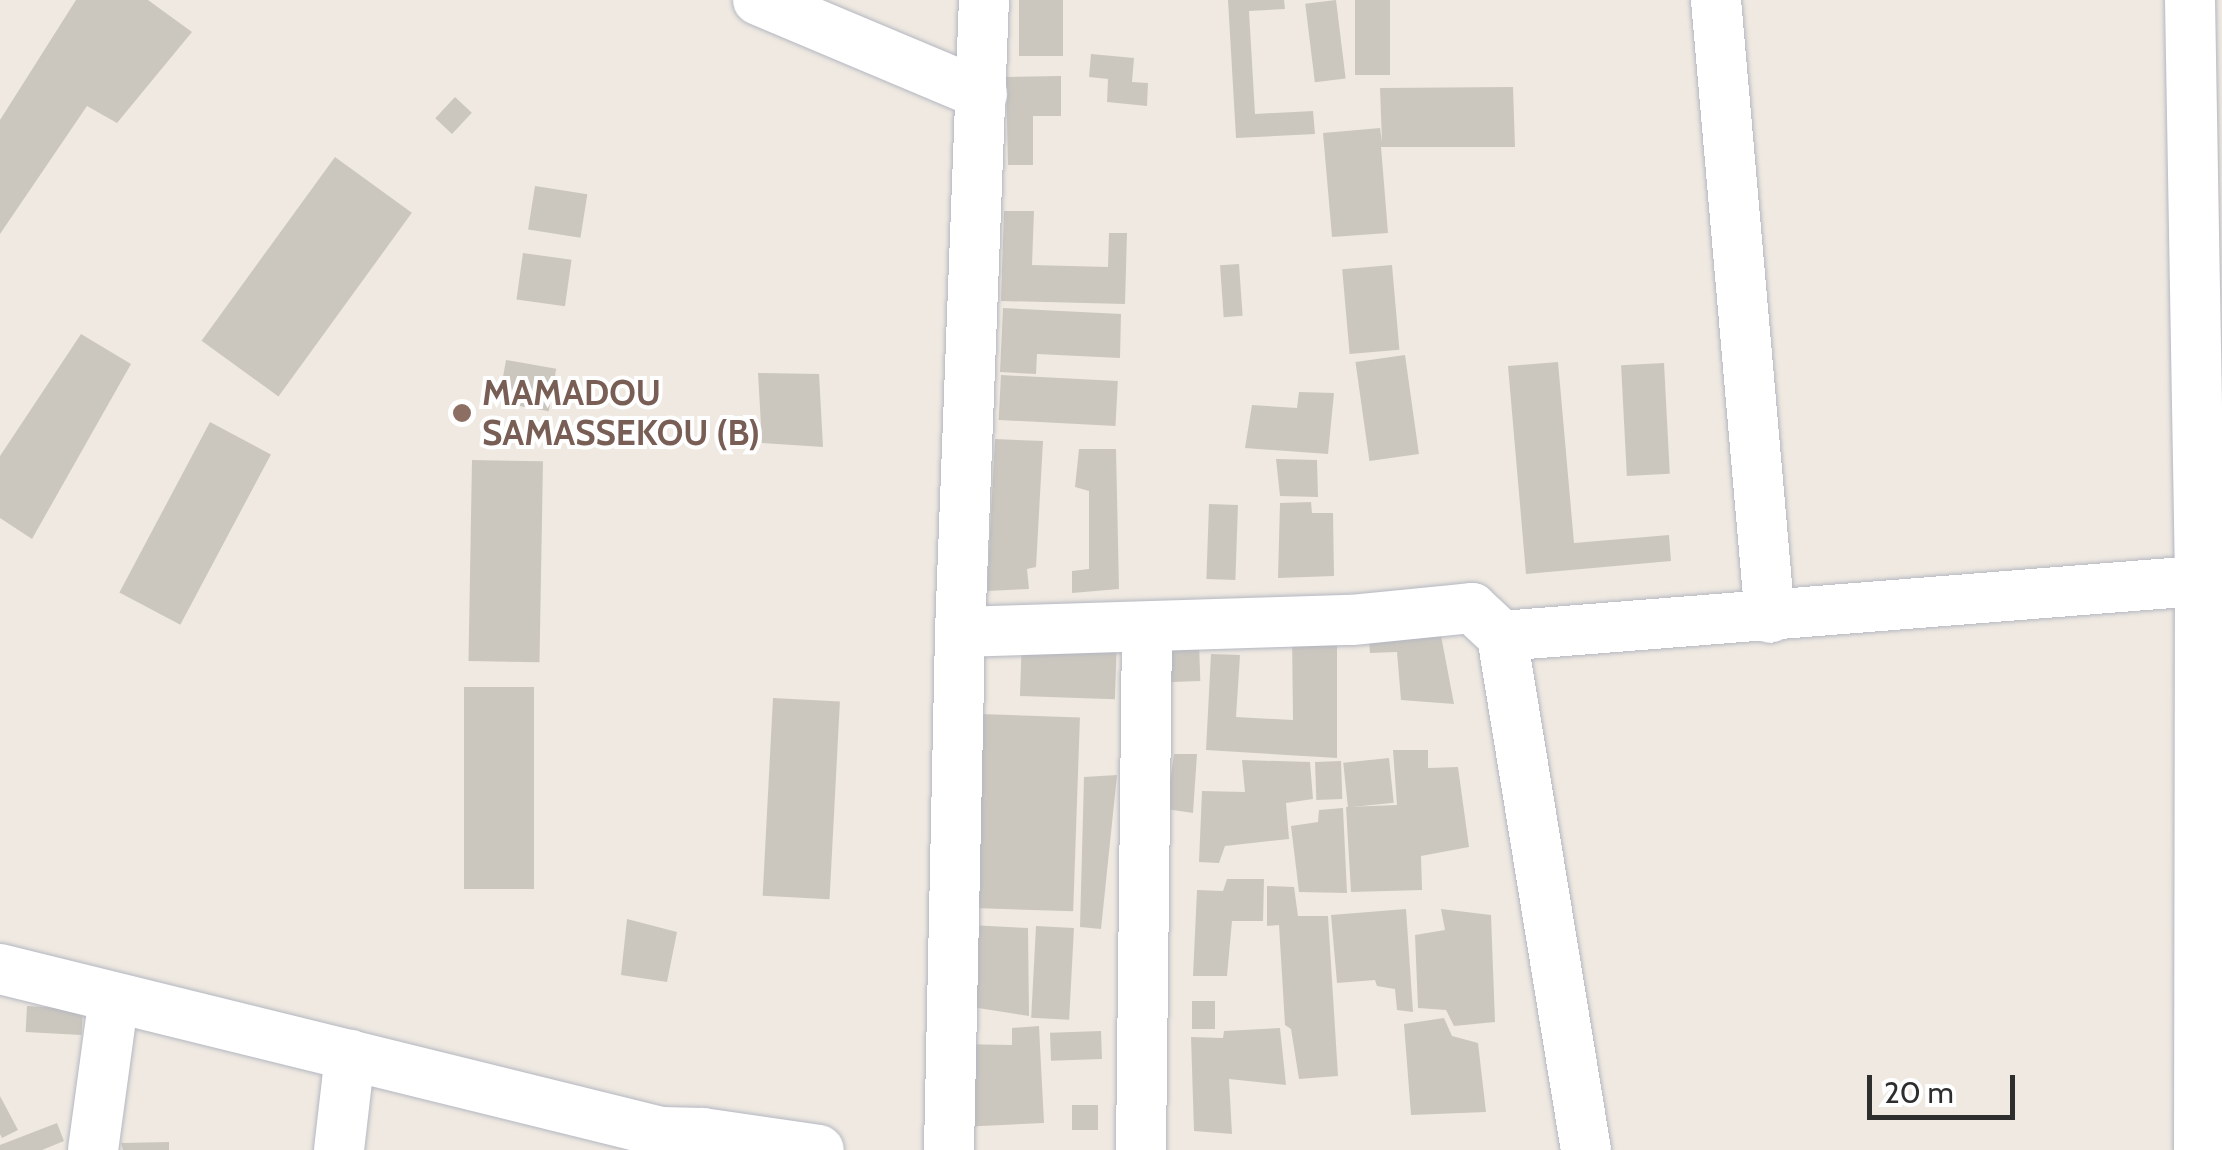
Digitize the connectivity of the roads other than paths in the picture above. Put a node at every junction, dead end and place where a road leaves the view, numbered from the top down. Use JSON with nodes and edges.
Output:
{"nodes":[{"id":1,"x":758,"y":0,"type":"edge"},
{"id":2,"x":984,"y":0,"type":"edge"},
{"id":3,"x":1716,"y":0,"type":"edge"},
{"id":4,"x":2190,"y":0,"type":"edge"},
{"id":5,"x":982,"y":94,"type":"junction"},
{"id":6,"x":2211,"y":580,"type":"edge"},
{"id":7,"x":1770,"y":618,"type":"junction"},
{"id":8,"x":1147,"y":628,"type":"junction"},
{"id":9,"x":960,"y":632,"type":"junction"},
{"id":10,"x":1502,"y":636,"type":"junction"},
{"id":11,"x":0,"y":969,"type":"edge"},
{"id":12,"x":114,"y":997,"type":"junction"},
{"id":13,"x":350,"y":1055,"type":"junction"},
{"id":14,"x":701,"y":1141,"type":"edge"},
{"id":15,"x":93,"y":1150,"type":"edge"},
{"id":16,"x":339,"y":1150,"type":"edge"},
{"id":17,"x":819,"y":1150,"type":"edge"},
{"id":18,"x":949,"y":1150,"type":"edge"},
{"id":19,"x":1141,"y":1150,"type":"edge"},
{"id":20,"x":1586,"y":1150,"type":"edge"},
{"id":21,"x":2199,"y":1150,"type":"edge"}],
"edges":[{"from":1,"to":5,"type":"street"},
{"from":2,"to":5,"type":"street"},
{"from":3,"to":7,"type":"street"},
{"from":4,"to":6,"type":"street"},
{"from":5,"to":9,"type":"street"},
{"from":6,"to":7,"type":"street"},
{"from":6,"to":21,"type":"street"},
{"from":7,"to":10,"type":"street"},
{"from":8,"to":9,"type":"street"},
{"from":8,"to":10,"type":"street"},
{"from":8,"to":19,"type":"street"},
{"from":9,"to":18,"type":"street"},
{"from":10,"to":20,"type":"street"},
{"from":11,"to":12,"type":"street"},
{"from":12,"to":13,"type":"street"},
{"from":12,"to":15,"type":"street"},
{"from":13,"to":14,"type":"street"},
{"from":13,"to":16,"type":"street"},
{"from":14,"to":17,"type":"street"}]}
